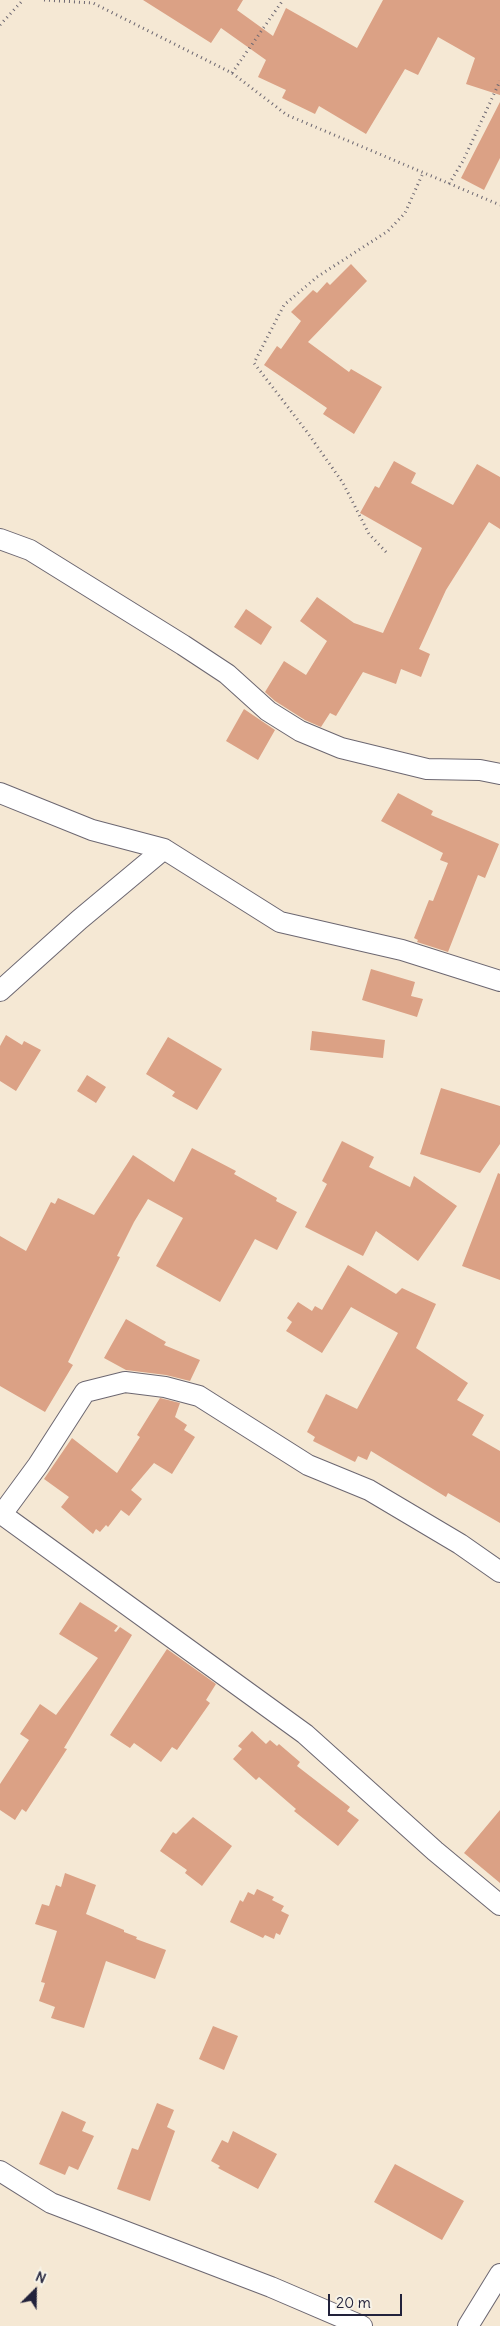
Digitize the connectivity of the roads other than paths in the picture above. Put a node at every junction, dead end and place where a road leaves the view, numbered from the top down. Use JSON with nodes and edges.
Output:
{"nodes":[{"id":1,"x":0,"y":538,"type":"edge"},
{"id":2,"x":500,"y":774,"type":"edge"},
{"id":3,"x":0,"y":793,"type":"edge"},
{"id":4,"x":164,"y":849,"type":"junction"},
{"id":5,"x":500,"y":981,"type":"edge"},
{"id":6,"x":0,"y":991,"type":"edge"},
{"id":7,"x":1,"y":1514,"type":"edge"},
{"id":8,"x":500,"y":1572,"type":"edge"},
{"id":9,"x":500,"y":1905,"type":"edge"},
{"id":10,"x":0,"y":2171,"type":"edge"},
{"id":11,"x":500,"y":2274,"type":"edge"},
{"id":12,"x":362,"y":2326,"type":"edge"},
{"id":13,"x":468,"y":2326,"type":"edge"}],
"edges":[{"from":1,"to":2,"type":"street"},
{"from":3,"to":4,"type":"street"},
{"from":4,"to":5,"type":"street"},
{"from":4,"to":6,"type":"street"},
{"from":7,"to":8,"type":"street"},
{"from":7,"to":9,"type":"street"},
{"from":10,"to":12,"type":"street"},
{"from":11,"to":13,"type":"street"}]}
